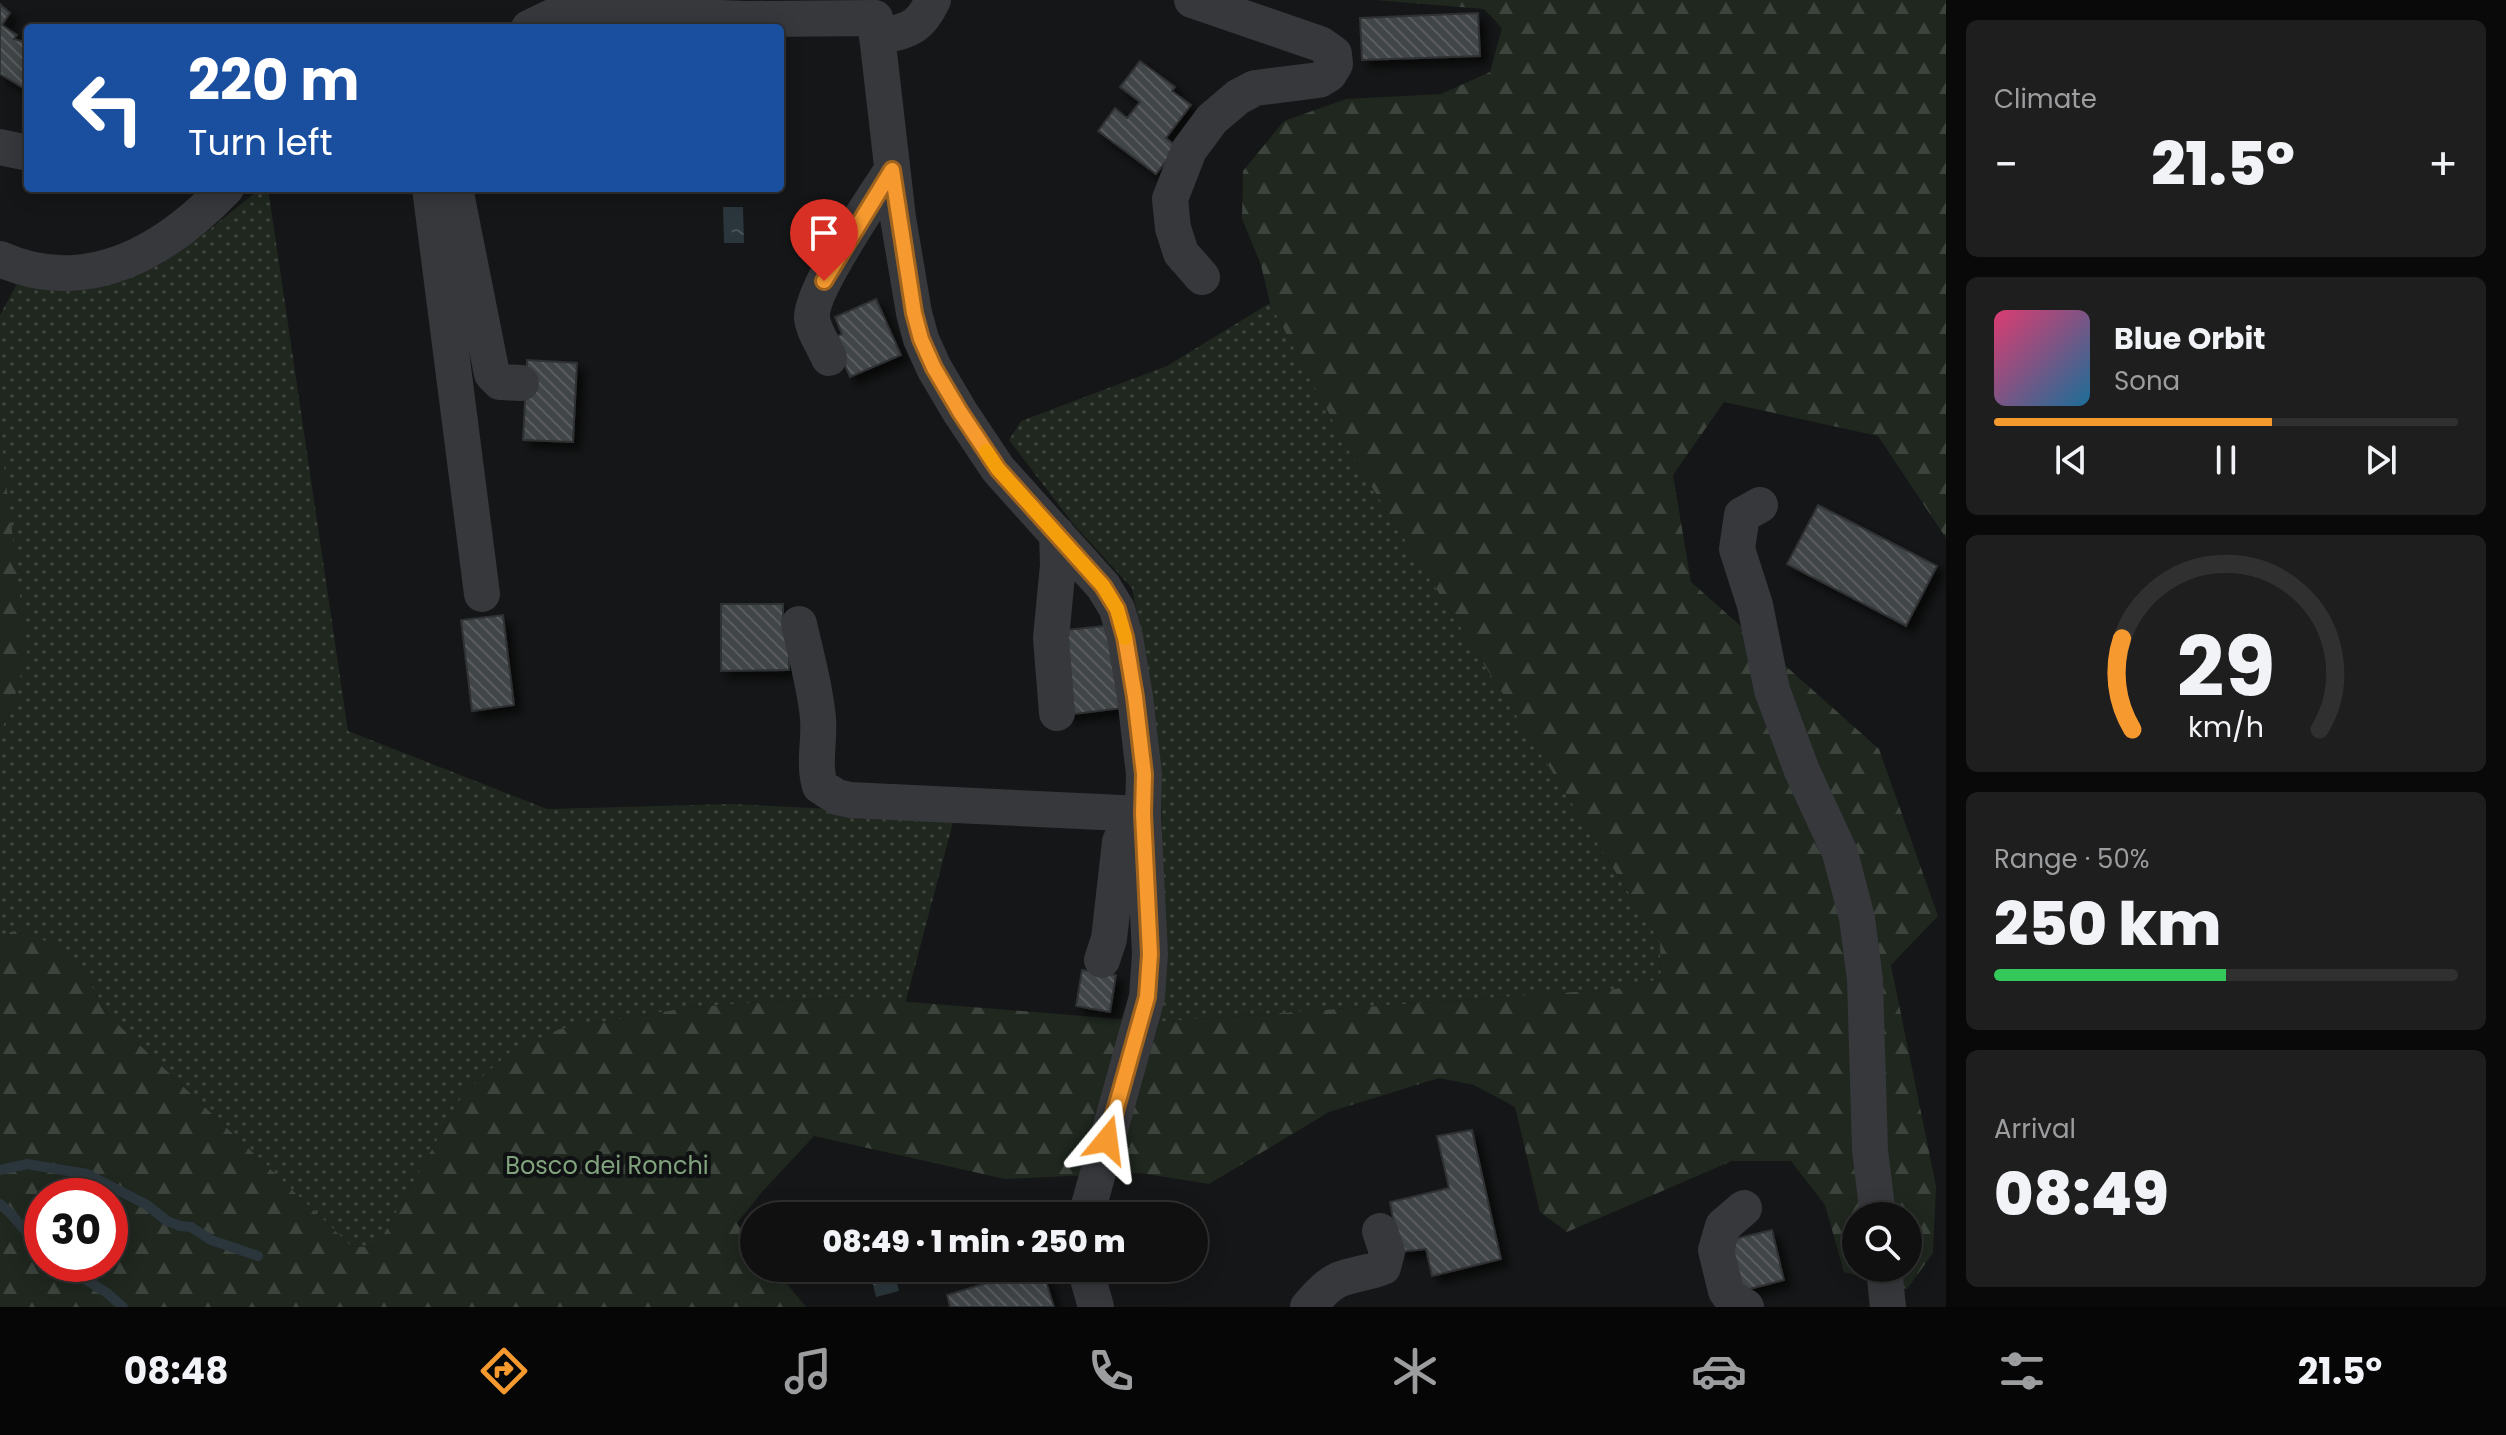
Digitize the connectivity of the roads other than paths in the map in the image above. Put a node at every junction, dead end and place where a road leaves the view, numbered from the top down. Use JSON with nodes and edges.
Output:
{"nodes":[{"id":1,"x":1192,"y":0,"type":"edge"},
{"id":2,"x":925,"y":7,"type":"edge"},
{"id":3,"x":876,"y":18,"type":"edge"},
{"id":4,"x":696,"y":22,"type":"edge"},
{"id":5,"x":537,"y":24,"type":"edge"},
{"id":6,"x":0,"y":147,"type":"edge"},
{"id":7,"x":24,"y":152,"type":"edge"},
{"id":8,"x":892,"y":170,"type":"junction"},
{"id":9,"x":222,"y":192,"type":"edge"},
{"id":10,"x":431,"y":192,"type":"edge"},
{"id":11,"x":456,"y":192,"type":"edge"},
{"id":12,"x":0,"y":259,"type":"edge"},
{"id":13,"x":1202,"y":277,"type":"dead end"},
{"id":14,"x":829,"y":358,"type":"dead end"},
{"id":15,"x":521,"y":383,"type":"dead end"},
{"id":16,"x":1760,"y":505,"type":"dead end"},
{"id":17,"x":1057,"y":534,"type":"junction"},
{"id":18,"x":482,"y":594,"type":"dead end"},
{"id":19,"x":799,"y":624,"type":"dead end"},
{"id":20,"x":1057,"y":713,"type":"dead end"},
{"id":21,"x":1143,"y":814,"type":"junction"},
{"id":22,"x":1102,"y":960,"type":"dead end"},
{"id":23,"x":1090,"y":1202,"type":"edge"},
{"id":24,"x":1876,"y":1202,"type":"edge"},
{"id":25,"x":1744,"y":1208,"type":"dead end"},
{"id":26,"x":1380,"y":1231,"type":"dead end"},
{"id":27,"x":1885,"y":1282,"type":"edge"},
{"id":28,"x":1308,"y":1307,"type":"edge"},
{"id":29,"x":1746,"y":1307,"type":"edge"},
{"id":30,"x":1888,"y":1307,"type":"edge"}],
"edges":[{"from":1,"to":13,"type":"street"},
{"from":2,"to":3,"type":"street"},
{"from":3,"to":4,"type":"street"},
{"from":3,"to":8,"type":"street"},
{"from":4,"to":5,"type":"street"},
{"from":6,"to":7,"type":"street"},
{"from":8,"to":14,"type":"street"},
{"from":8,"to":17,"type":"street"},
{"from":9,"to":12,"type":"street"},
{"from":10,"to":18,"type":"street"},
{"from":11,"to":15,"type":"street"},
{"from":16,"to":24,"type":"street"},
{"from":17,"to":20,"type":"street"},
{"from":17,"to":21,"type":"street"},
{"from":19,"to":21,"type":"street"},
{"from":21,"to":22,"type":"street"},
{"from":21,"to":23,"type":"street"},
{"from":25,"to":29,"type":"street"},
{"from":26,"to":28,"type":"street"},
{"from":27,"to":30,"type":"street"}]}
